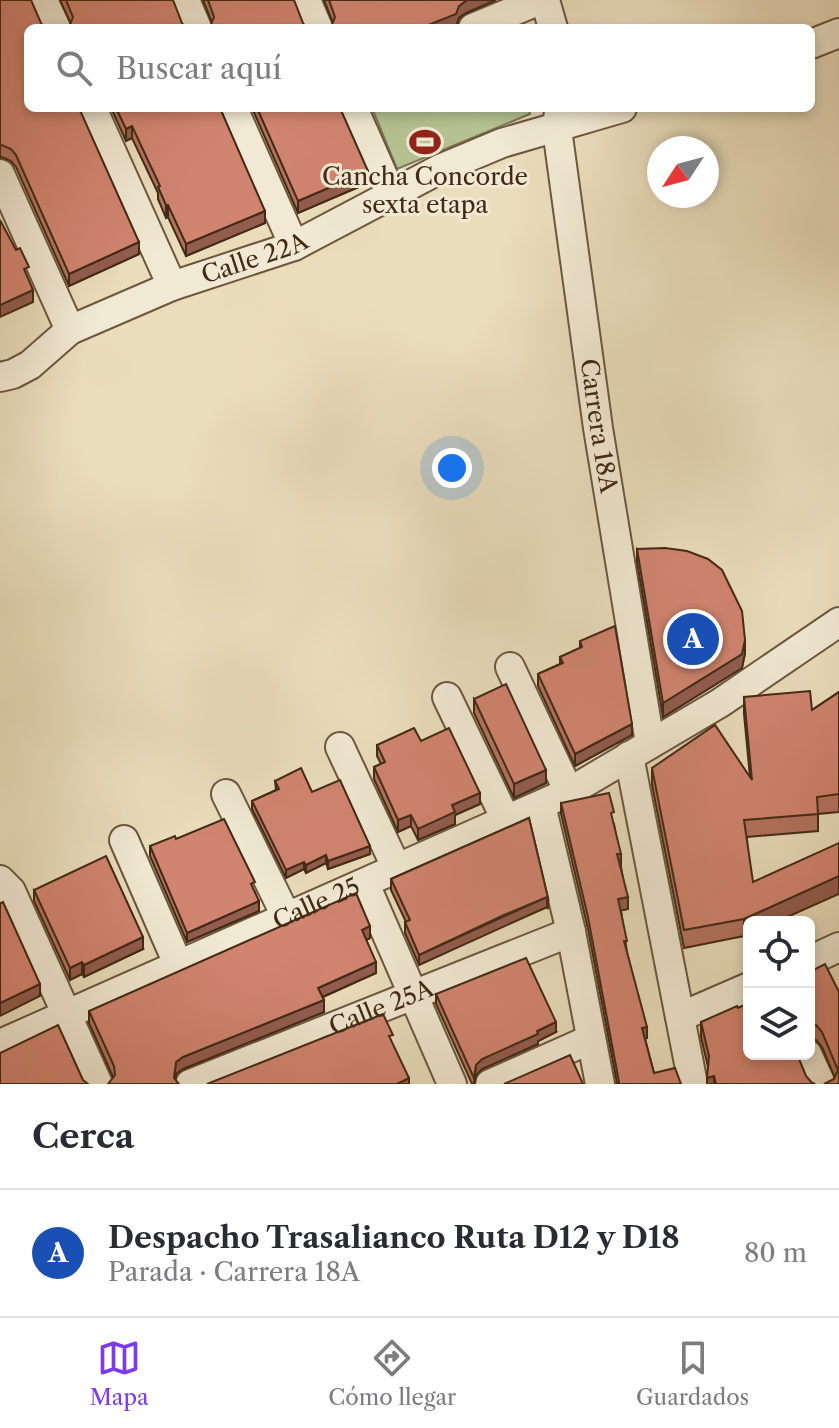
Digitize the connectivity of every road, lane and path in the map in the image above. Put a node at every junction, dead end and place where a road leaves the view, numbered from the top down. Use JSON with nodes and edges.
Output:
{"nodes":[{"id":1,"x":43,"y":0,"type":"edge"},
{"id":2,"x":185,"y":0,"type":"edge"},
{"id":3,"x":306,"y":0,"type":"edge"},
{"id":4,"x":543,"y":0,"type":"edge"},
{"id":5,"x":54,"y":24,"type":"edge"},
{"id":6,"x":195,"y":24,"type":"edge"},
{"id":7,"x":316,"y":24,"type":"edge"},
{"id":8,"x":483,"y":24,"type":"edge"},
{"id":9,"x":552,"y":24,"type":"edge"},
{"id":10,"x":839,"y":33,"type":"edge"},
{"id":11,"x":815,"y":42,"type":"edge"},
{"id":12,"x":94,"y":112,"type":"edge"},
{"id":13,"x":235,"y":112,"type":"edge"},
{"id":14,"x":355,"y":112,"type":"edge"},
{"id":15,"x":599,"y":112,"type":"edge"},
{"id":16,"x":558,"y":119,"type":"edge"},
{"id":17,"x":0,"y":174,"type":"edge"},
{"id":18,"x":392,"y":196,"type":"junction"},
{"id":19,"x":294,"y":246,"type":"junction"},
{"id":20,"x":172,"y":286,"type":"junction"},
{"id":21,"x":70,"y":330,"type":"junction"},
{"id":22,"x":0,"y":377,"type":"edge"},
{"id":23,"x":839,"y":622,"type":"edge"},
{"id":24,"x":510,"y":667,"type":"dead end"},
{"id":25,"x":447,"y":697,"type":"dead end"},
{"id":26,"x":340,"y":747,"type":"dead end"},
{"id":27,"x":640,"y":750,"type":"junction"},
{"id":28,"x":569,"y":792,"type":"junction"},
{"id":29,"x":226,"y":794,"type":"dead end"},
{"id":30,"x":541,"y":805,"type":"junction"},
{"id":31,"x":506,"y":820,"type":"junction"},
{"id":32,"x":124,"y":840,"type":"dead end"},
{"id":33,"x":397,"y":869,"type":"junction"},
{"id":34,"x":365,"y":884,"type":"junction"},
{"id":35,"x":6,"y":886,"type":"edge"},
{"id":36,"x":287,"y":918,"type":"junction"},
{"id":37,"x":571,"y":932,"type":"junction"},
{"id":38,"x":839,"y":947,"type":"edge"},
{"id":39,"x":815,"y":958,"type":"edge"},
{"id":40,"x":178,"y":964,"type":"junction"},
{"id":41,"x":747,"y":988,"type":"edge"},
{"id":42,"x":411,"y":994,"type":"junction"},
{"id":43,"x":66,"y":1015,"type":"junction"},
{"id":44,"x":680,"y":1017,"type":"junction"},
{"id":45,"x":591,"y":1039,"type":"junction"},
{"id":46,"x":0,"y":1044,"type":"edge"},
{"id":47,"x":810,"y":1060,"type":"edge"},
{"id":48,"x":98,"y":1084,"type":"edge"},
{"id":49,"x":190,"y":1084,"type":"edge"},
{"id":50,"x":452,"y":1084,"type":"edge"},
{"id":51,"x":490,"y":1084,"type":"edge"},
{"id":52,"x":600,"y":1084,"type":"edge"},
{"id":53,"x":693,"y":1084,"type":"edge"},
{"id":54,"x":821,"y":1084,"type":"edge"}],
"edges":[{"from":1,"to":5,"type":"street"},
{"from":2,"to":6,"type":"street"},
{"from":3,"to":7,"type":"street"},
{"from":4,"to":8,"type":"street"},
{"from":4,"to":9,"type":"street"},
{"from":10,"to":11,"type":"street"},
{"from":12,"to":20,"type":"street"},
{"from":13,"to":19,"type":"street"},
{"from":14,"to":18,"type":"street"},
{"from":15,"to":16,"type":"street","name":"Calle 22A"},
{"from":16,"to":18,"type":"street","name":"Calle 22A"},
{"from":16,"to":27,"type":"street","name":"Carrera 18A"},
{"from":17,"to":21,"type":"street"},
{"from":18,"to":19,"type":"street","name":"Calle 22A"},
{"from":19,"to":20,"type":"street","name":"Calle 22A"},
{"from":20,"to":21,"type":"street","name":"Calle 22A"},
{"from":21,"to":22,"type":"street","name":"Calle 22A"},
{"from":23,"to":27,"type":"street","name":"Calle 25"},
{"from":24,"to":28,"type":"street"},
{"from":25,"to":31,"type":"street"},
{"from":26,"to":33,"type":"street"},
{"from":27,"to":28,"type":"street","name":"Calle 25"},
{"from":27,"to":44,"type":"street","name":"Carrera 18A"},
{"from":28,"to":30,"type":"street","name":"Calle 25"},
{"from":29,"to":36,"type":"street"},
{"from":30,"to":31,"type":"street","name":"Calle 25"},
{"from":30,"to":37,"type":"street"},
{"from":31,"to":33,"type":"street","name":"Calle 25"},
{"from":32,"to":40,"type":"street"},
{"from":33,"to":34,"type":"street","name":"Calle 25"},
{"from":34,"to":36,"type":"street","name":"Calle 25"},
{"from":34,"to":42,"type":"street"},
{"from":35,"to":43,"type":"street"},
{"from":36,"to":40,"type":"street","name":"Calle 25"},
{"from":37,"to":42,"type":"street","name":"Calle 25A"},
{"from":37,"to":45,"type":"street"},
{"from":38,"to":39,"type":"street"},
{"from":40,"to":43,"type":"street","name":"Calle 25"},
{"from":41,"to":44,"type":"street"},
{"from":42,"to":49,"type":"street","name":"Calle 25A"},
{"from":42,"to":50,"type":"street"},
{"from":43,"to":46,"type":"street","name":"Calle 25"},
{"from":43,"to":48,"type":"street"},
{"from":44,"to":53,"type":"street","name":"Carrera 18A"},
{"from":45,"to":51,"type":"street"},
{"from":45,"to":52,"type":"street"},
{"from":47,"to":54,"type":"street"}]}
